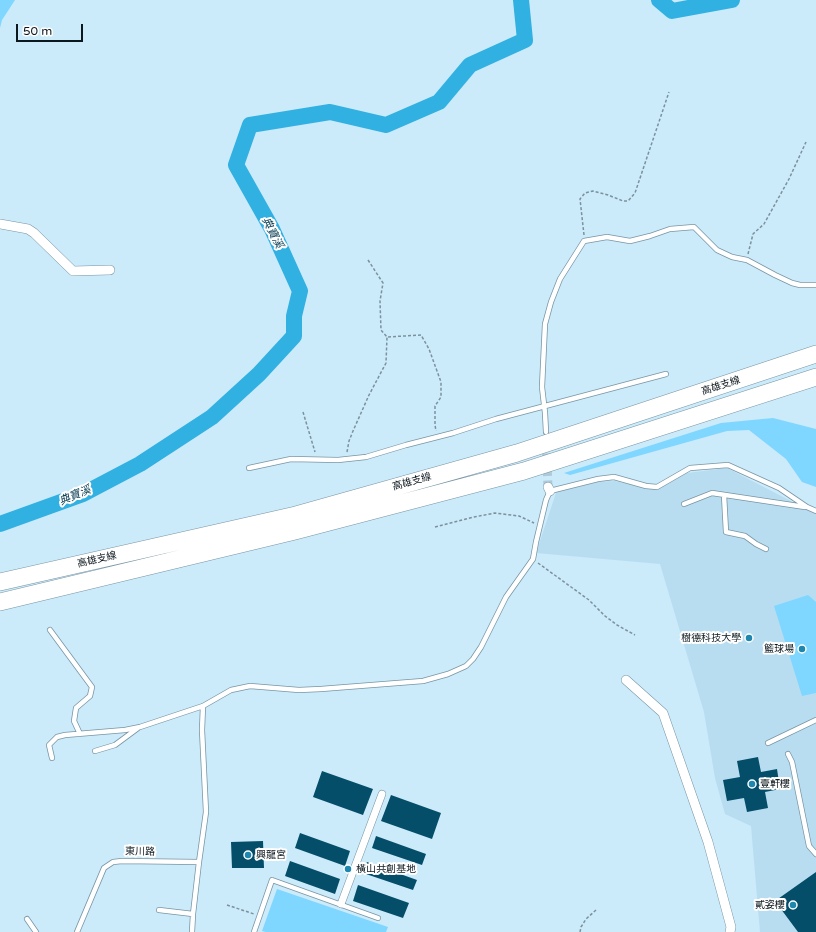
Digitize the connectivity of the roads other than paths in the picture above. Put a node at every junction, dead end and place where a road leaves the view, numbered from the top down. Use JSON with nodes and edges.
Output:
{"nodes":[{"id":1,"x":0,"y":224,"type":"edge"},
{"id":2,"x":110,"y":270,"type":"dead end"},
{"id":3,"x":816,"y":285,"type":"edge"},
{"id":4,"x":816,"y":354,"type":"edge"},
{"id":5,"x":666,"y":374,"type":"dead end"},
{"id":6,"x":816,"y":377,"type":"edge"},
{"id":7,"x":544,"y":406,"type":"junction"},
{"id":8,"x":546,"y":432,"type":"dead end"},
{"id":9,"x":249,"y":468,"type":"dead end"},
{"id":10,"x":724,"y":495,"type":"junction"},
{"id":11,"x":684,"y":504,"type":"dead end"},
{"id":12,"x":806,"y":507,"type":"junction"},
{"id":13,"x":816,"y":511,"type":"edge"},
{"id":14,"x":766,"y":550,"type":"dead end"},
{"id":15,"x":0,"y":582,"type":"edge"},
{"id":16,"x":0,"y":602,"type":"edge"},
{"id":17,"x":50,"y":630,"type":"dead end"},
{"id":18,"x":626,"y":680,"type":"dead end"},
{"id":19,"x":203,"y":706,"type":"junction"},
{"id":20,"x":816,"y":720,"type":"edge"},
{"id":21,"x":140,"y":727,"type":"junction"},
{"id":22,"x":80,"y":734,"type":"junction"},
{"id":23,"x":768,"y":743,"type":"dead end"},
{"id":24,"x":95,"y":751,"type":"dead end"},
{"id":25,"x":788,"y":754,"type":"dead end"},
{"id":26,"x":52,"y":758,"type":"dead end"},
{"id":27,"x":382,"y":794,"type":"dead end"},
{"id":28,"x":816,"y":854,"type":"edge"},
{"id":29,"x":199,"y":862,"type":"junction"},
{"id":30,"x":341,"y":904,"type":"junction"},
{"id":31,"x":160,"y":910,"type":"dead end"},
{"id":32,"x":193,"y":914,"type":"junction"},
{"id":33,"x":378,"y":918,"type":"dead end"},
{"id":34,"x":27,"y":919,"type":"dead end"},
{"id":35,"x":36,"y":932,"type":"edge"},
{"id":36,"x":77,"y":932,"type":"edge"},
{"id":37,"x":192,"y":932,"type":"edge"},
{"id":38,"x":254,"y":932,"type":"edge"},
{"id":39,"x":730,"y":932,"type":"edge"}],
"edges":[{"from":1,"to":2,"type":"street"},
{"from":3,"to":7,"type":"lane"},
{"from":4,"to":15,"type":"highway","name":"高雄支線"},
{"from":5,"to":7,"type":"lane"},
{"from":6,"to":16,"type":"highway","name":"高雄支線"},
{"from":7,"to":8,"type":"lane"},
{"from":7,"to":9,"type":"lane"},
{"from":10,"to":11,"type":"lane"},
{"from":10,"to":12,"type":"lane"},
{"from":10,"to":14,"type":"lane"},
{"from":12,"to":13,"type":"lane"},
{"from":12,"to":19,"type":"lane"},
{"from":17,"to":22,"type":"lane"},
{"from":18,"to":39,"type":"street"},
{"from":19,"to":21,"type":"lane"},
{"from":19,"to":29,"type":"lane"},
{"from":20,"to":23,"type":"lane"},
{"from":21,"to":22,"type":"lane"},
{"from":21,"to":24,"type":"lane"},
{"from":22,"to":26,"type":"lane"},
{"from":25,"to":28,"type":"lane"},
{"from":27,"to":30,"type":"street"},
{"from":29,"to":32,"type":"lane"},
{"from":29,"to":36,"type":"lane","name":"東川路"},
{"from":30,"to":33,"type":"lane"},
{"from":30,"to":38,"type":"lane"},
{"from":31,"to":32,"type":"lane"},
{"from":32,"to":37,"type":"lane"},
{"from":34,"to":35,"type":"lane"}]}
